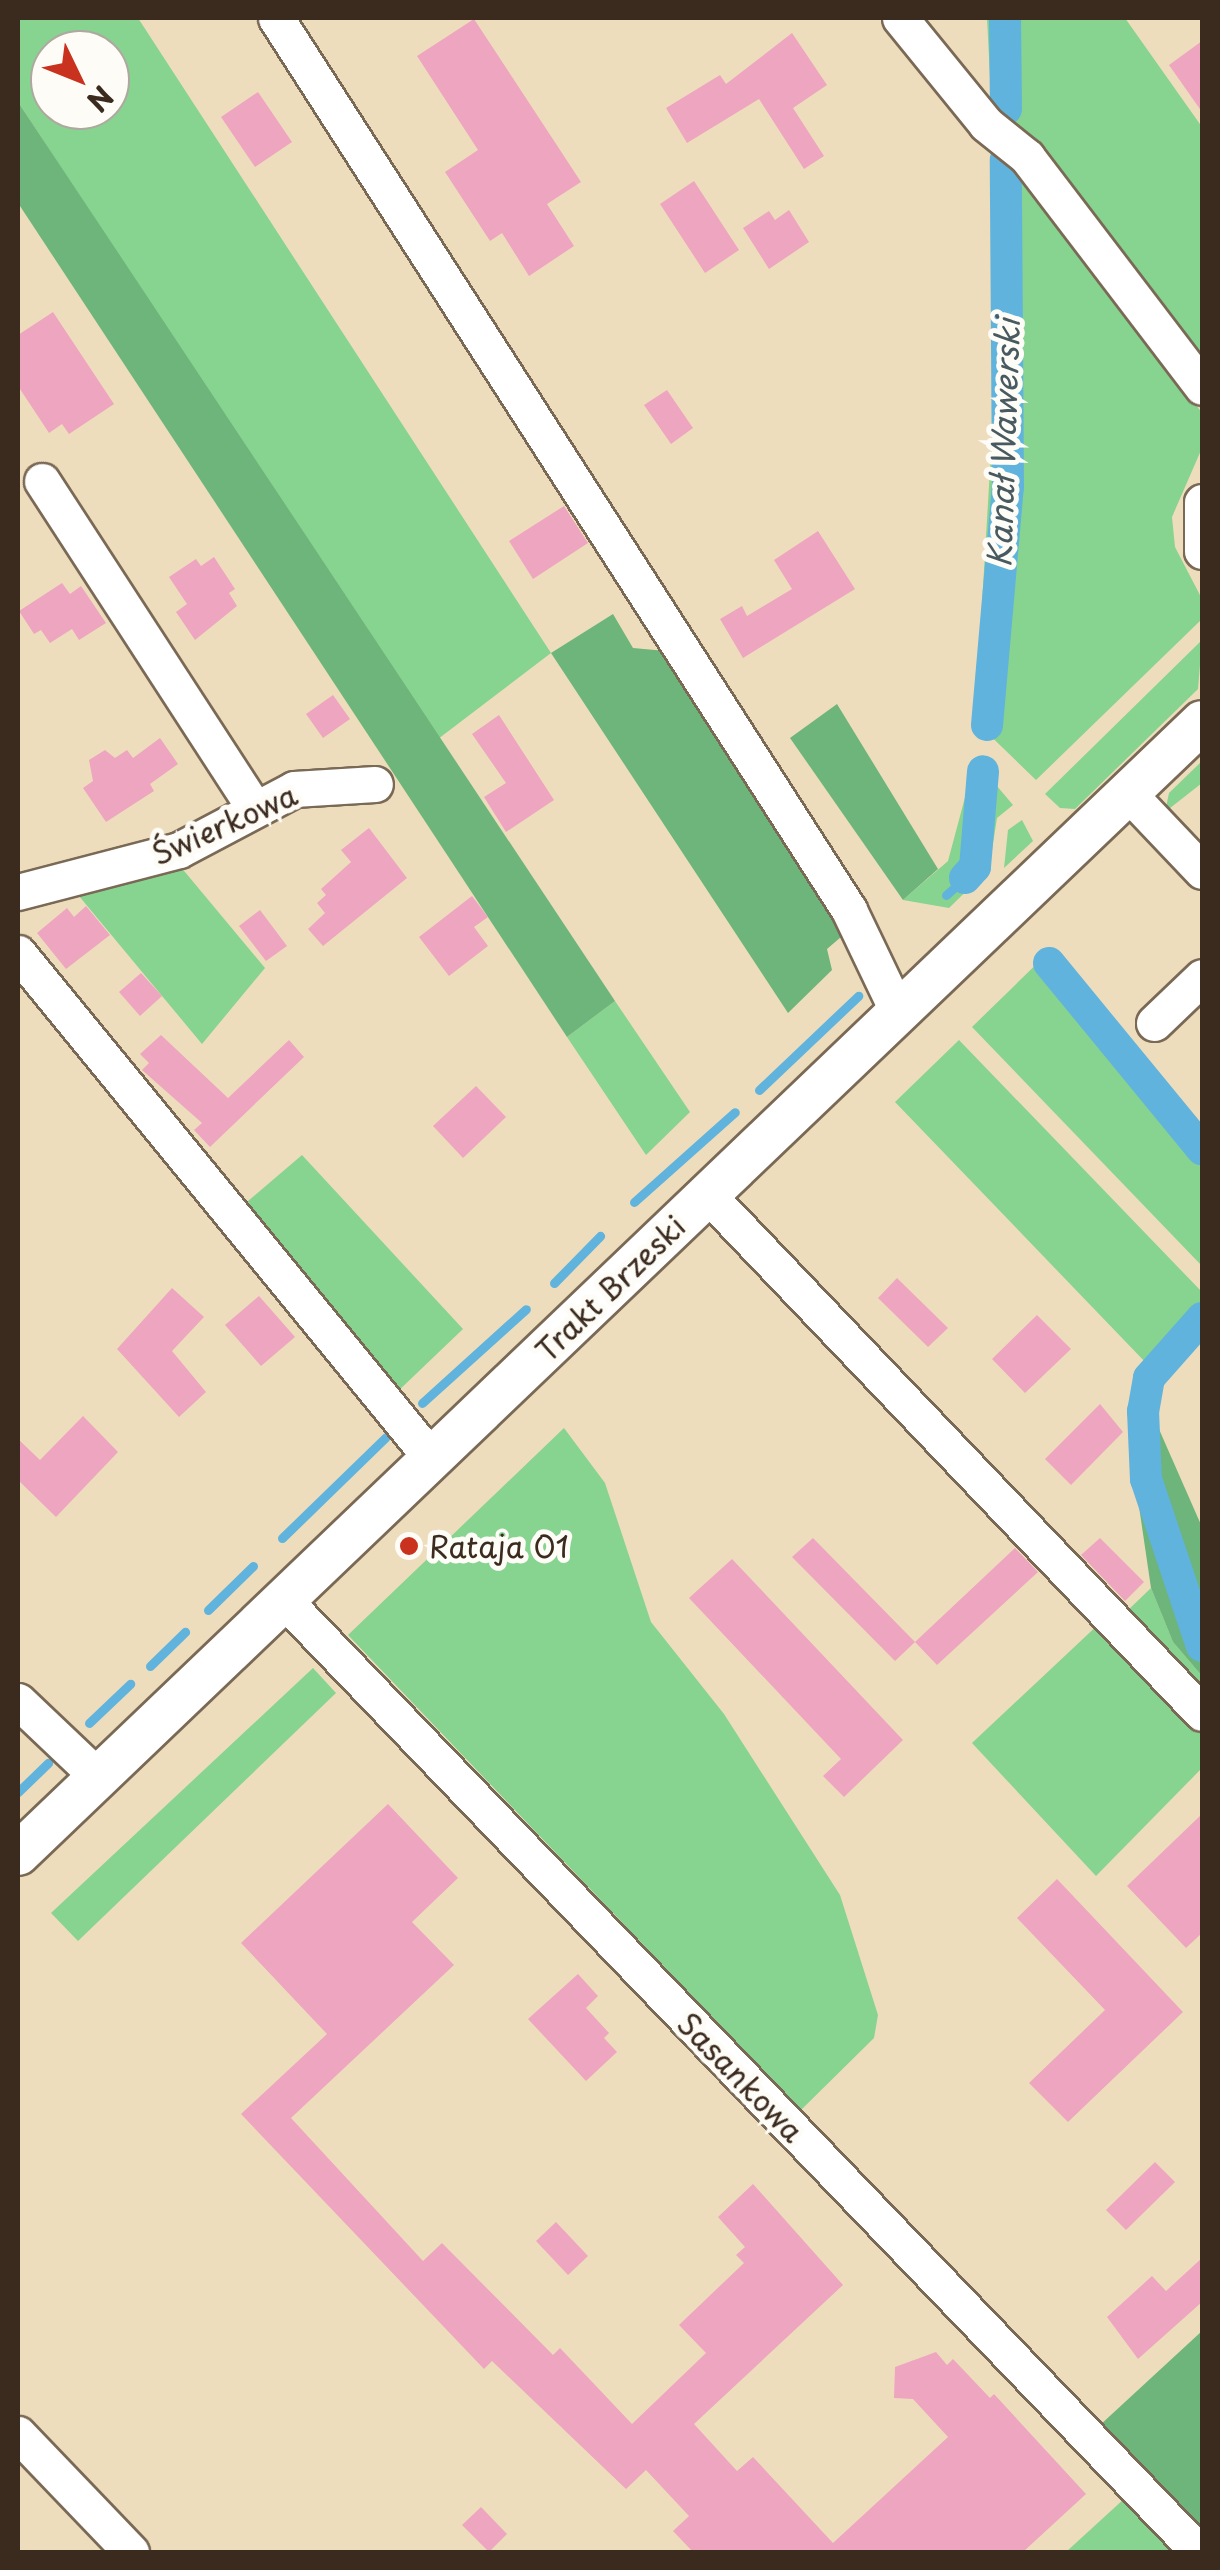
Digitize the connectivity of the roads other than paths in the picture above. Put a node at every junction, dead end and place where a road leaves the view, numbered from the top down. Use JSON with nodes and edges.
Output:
{"nodes":[{"id":1,"x":276,"y":18,"type":"edge"},
{"id":2,"x":900,"y":18,"type":"edge"},
{"id":3,"x":1202,"y":387,"type":"edge"},
{"id":4,"x":42,"y":481,"type":"dead end"},
{"id":5,"x":1202,"y":502,"type":"edge"},
{"id":6,"x":1202,"y":551,"type":"edge"},
{"id":7,"x":1202,"y":722,"type":"edge"},
{"id":8,"x":375,"y":784,"type":"dead end"},
{"id":9,"x":1126,"y":792,"type":"junction"},
{"id":10,"x":255,"y":809,"type":"junction"},
{"id":11,"x":1202,"y":871,"type":"edge"},
{"id":12,"x":18,"y":892,"type":"edge"},
{"id":13,"x":18,"y":953,"type":"edge"},
{"id":14,"x":1202,"y":977,"type":"edge"},
{"id":15,"x":896,"y":1008,"type":"junction"},
{"id":16,"x":1154,"y":1023,"type":"dead end"},
{"id":17,"x":707,"y":1194,"type":"junction"},
{"id":18,"x":432,"y":1459,"type":"junction"},
{"id":19,"x":284,"y":1600,"type":"junction"},
{"id":20,"x":18,"y":1701,"type":"edge"},
{"id":21,"x":1202,"y":1714,"type":"edge"},
{"id":22,"x":98,"y":1777,"type":"junction"},
{"id":23,"x":18,"y":1854,"type":"edge"},
{"id":24,"x":18,"y":2434,"type":"edge"},
{"id":25,"x":131,"y":2552,"type":"edge"},
{"id":26,"x":1199,"y":2552,"type":"edge"}],
"edges":[{"from":1,"to":15,"type":"street"},
{"from":2,"to":3,"type":"street"},
{"from":4,"to":10,"type":"street"},
{"from":5,"to":6,"type":"street"},
{"from":7,"to":9,"type":"main road","name":"Trakt Brzeski"},
{"from":8,"to":10,"type":"street","name":"Świerkowa"},
{"from":9,"to":11,"type":"street"},
{"from":9,"to":15,"type":"main road","name":"Trakt Brzeski"},
{"from":10,"to":12,"type":"street","name":"Świerkowa"},
{"from":13,"to":18,"type":"street"},
{"from":14,"to":16,"type":"street"},
{"from":15,"to":17,"type":"main road","name":"Trakt Brzeski"},
{"from":17,"to":18,"type":"main road","name":"Trakt Brzeski"},
{"from":17,"to":21,"type":"street"},
{"from":18,"to":19,"type":"main road","name":"Trakt Brzeski"},
{"from":19,"to":22,"type":"main road","name":"Trakt Brzeski"},
{"from":19,"to":26,"type":"street","name":"Sasankowa"},
{"from":20,"to":22,"type":"street"},
{"from":22,"to":23,"type":"main road","name":"Trakt Brzeski"},
{"from":24,"to":25,"type":"street"}]}
